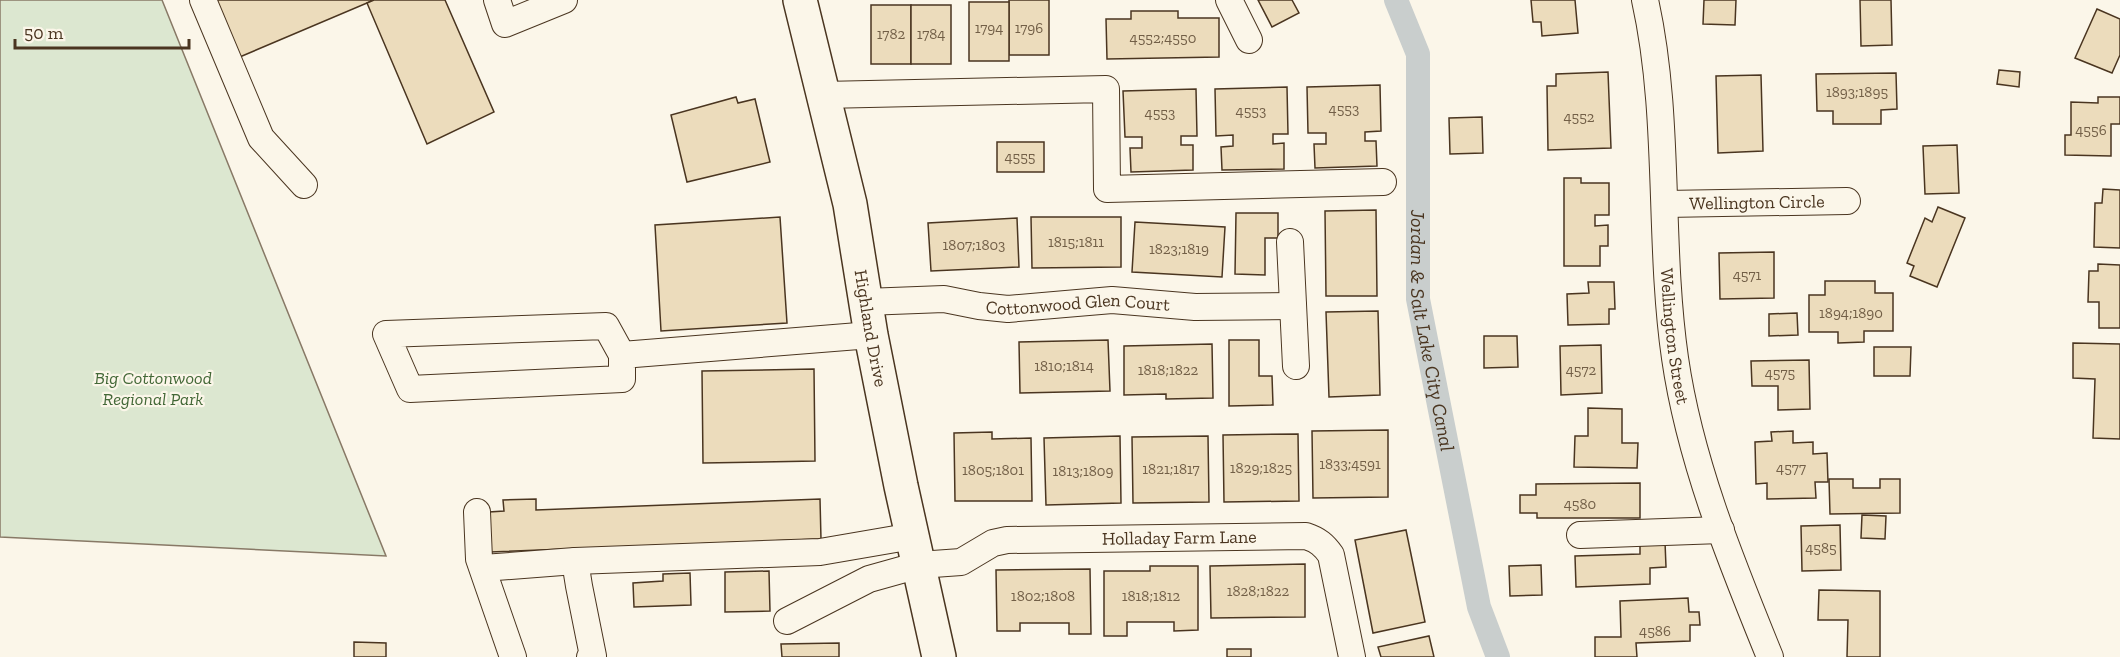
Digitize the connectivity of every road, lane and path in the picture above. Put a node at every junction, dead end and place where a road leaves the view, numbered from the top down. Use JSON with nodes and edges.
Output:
{"nodes":[{"id":1,"x":203,"y":0,"type":"edge"},
{"id":2,"x":497,"y":0,"type":"edge"},
{"id":3,"x":564,"y":0,"type":"edge"},
{"id":4,"x":800,"y":0,"type":"edge"},
{"id":5,"x":1229,"y":0,"type":"edge"},
{"id":6,"x":1645,"y":0,"type":"edge"},
{"id":7,"x":1249,"y":40,"type":"dead end"},
{"id":8,"x":824,"y":95,"type":"junction"},
{"id":9,"x":1383,"y":182,"type":"dead end"},
{"id":10,"x":303,"y":185,"type":"dead end"},
{"id":11,"x":1847,"y":201,"type":"dead end"},
{"id":12,"x":1665,"y":204,"type":"junction"},
{"id":13,"x":1290,"y":242,"type":"dead end"},
{"id":14,"x":865,"y":302,"type":"junction"},
{"id":15,"x":1293,"y":306,"type":"junction"},
{"id":16,"x":871,"y":335,"type":"junction"},
{"id":17,"x":622,"y":355,"type":"junction"},
{"id":18,"x":1296,"y":366,"type":"dead end"},
{"id":19,"x":477,"y":512,"type":"dead end"},
{"id":20,"x":1721,"y":530,"type":"junction"},
{"id":21,"x":1580,"y":535,"type":"dead end"},
{"id":22,"x":916,"y":550,"type":"junction"},
{"id":23,"x":575,"y":561,"type":"junction"},
{"id":24,"x":483,"y":568,"type":"junction"},
{"id":25,"x":787,"y":621,"type":"dead end"},
{"id":26,"x":513,"y":657,"type":"edge"},
{"id":27,"x":590,"y":657,"type":"edge"},
{"id":28,"x":939,"y":657,"type":"edge"},
{"id":29,"x":1352,"y":657,"type":"edge"},
{"id":30,"x":1770,"y":657,"type":"edge"}],
"edges":[{"from":1,"to":10,"type":"street"},
{"from":2,"to":3,"type":"street"},
{"from":4,"to":8,"type":"main road","name":"Highland Drive"},
{"from":5,"to":7,"type":"street"},
{"from":6,"to":12,"type":"street","name":"Wellington Street"},
{"from":8,"to":9,"type":"street"},
{"from":8,"to":14,"type":"main road","name":"Highland Drive"},
{"from":11,"to":12,"type":"street","name":"Wellington Circle"},
{"from":12,"to":20,"type":"street","name":"Wellington Street"},
{"from":13,"to":15,"type":"street"},
{"from":14,"to":15,"type":"street","name":"Cottonwood Glen Court"},
{"from":14,"to":16,"type":"main road","name":"Highland Drive"},
{"from":15,"to":18,"type":"street"},
{"from":16,"to":17,"type":"street"},
{"from":16,"to":22,"type":"main road","name":"Highland Drive"},
{"from":17,"to":17,"type":"street"},
{"from":19,"to":24,"type":"street"},
{"from":20,"to":21,"type":"street"},
{"from":20,"to":30,"type":"street","name":"Wellington Street"},
{"from":22,"to":23,"type":"street"},
{"from":22,"to":25,"type":"street"},
{"from":22,"to":28,"type":"main road","name":"Highland Drive"},
{"from":22,"to":29,"type":"street","name":"Holladay Farm Lane"},
{"from":23,"to":24,"type":"street"},
{"from":23,"to":27,"type":"street"},
{"from":24,"to":26,"type":"street"}]}
